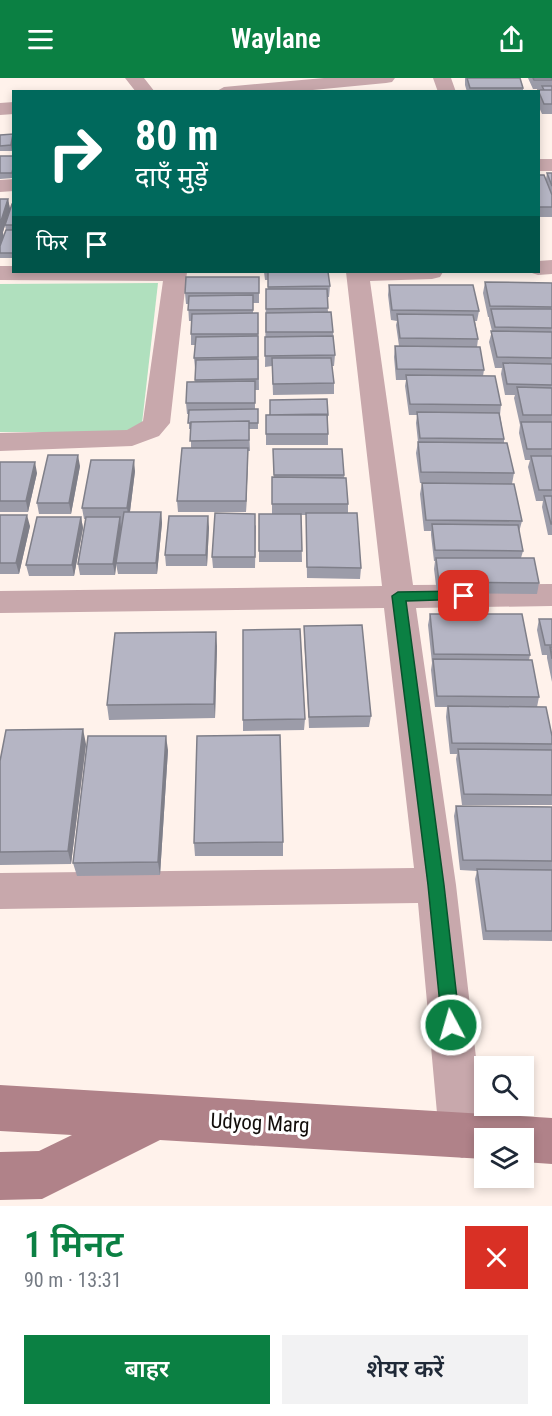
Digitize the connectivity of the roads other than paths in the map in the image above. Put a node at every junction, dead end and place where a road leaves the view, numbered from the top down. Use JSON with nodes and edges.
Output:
{"nodes":[{"id":1,"x":134,"y":78,"type":"edge"},
{"id":2,"x":379,"y":78,"type":"edge"},
{"id":3,"x":263,"y":83,"type":"edge"},
{"id":4,"x":144,"y":90,"type":"edge"},
{"id":5,"x":233,"y":90,"type":"edge"},
{"id":6,"x":0,"y":273,"type":"edge"},
{"id":7,"x":176,"y":273,"type":"edge"},
{"id":8,"x":357,"y":273,"type":"edge"},
{"id":9,"x":0,"y":442,"type":"edge"},
{"id":10,"x":552,"y":594,"type":"edge"},
{"id":11,"x":398,"y":596,"type":"junction"},
{"id":12,"x":0,"y":602,"type":"edge"},
{"id":13,"x":436,"y":885,"type":"junction"},
{"id":14,"x":0,"y":891,"type":"edge"},
{"id":15,"x":0,"y":1108,"type":"edge"},
{"id":16,"x":157,"y":1117,"type":"junction"},
{"id":17,"x":462,"y":1135,"type":"junction"},
{"id":18,"x":474,"y":1136,"type":"edge"},
{"id":19,"x":534,"y":1140,"type":"edge"},
{"id":20,"x":552,"y":1141,"type":"edge"},
{"id":21,"x":0,"y":1176,"type":"edge"}],
"edges":[{"from":1,"to":4,"type":"street"},
{"from":2,"to":3,"type":"street"},
{"from":3,"to":5,"type":"street"},
{"from":6,"to":7,"type":"street"},
{"from":7,"to":9,"type":"street"},
{"from":8,"to":11,"type":"street"},
{"from":10,"to":11,"type":"street"},
{"from":11,"to":12,"type":"street"},
{"from":11,"to":13,"type":"street"},
{"from":13,"to":14,"type":"street"},
{"from":13,"to":17,"type":"street"},
{"from":15,"to":16,"type":"main road","name":"Udyog Marg"},
{"from":16,"to":17,"type":"main road","name":"Udyog Marg"},
{"from":16,"to":21,"type":"main road"},
{"from":17,"to":18,"type":"main road","name":"Udyog Marg"},
{"from":19,"to":20,"type":"main road"}]}
